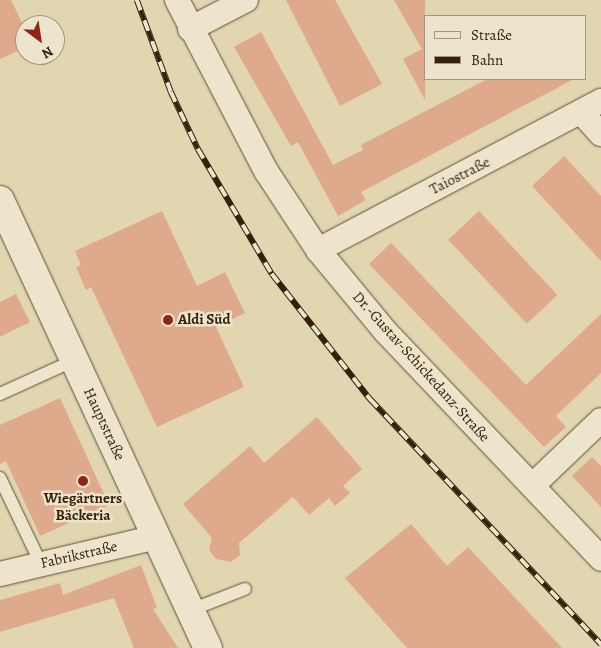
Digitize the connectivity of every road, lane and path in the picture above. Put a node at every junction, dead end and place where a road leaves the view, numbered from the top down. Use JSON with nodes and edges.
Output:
{"nodes":[{"id":1,"x":177,"y":0,"type":"edge"},
{"id":2,"x":246,"y":0,"type":"edge"},
{"id":3,"x":190,"y":29,"type":"junction"},
{"id":4,"x":591,"y":107,"type":"edge"},
{"id":5,"x":601,"y":134,"type":"edge"},
{"id":6,"x":0,"y":200,"type":"edge"},
{"id":7,"x":318,"y":250,"type":"junction"},
{"id":8,"x":75,"y":360,"type":"junction"},
{"id":9,"x":0,"y":394,"type":"edge"},
{"id":10,"x":601,"y":420,"type":"edge"},
{"id":11,"x":0,"y":478,"type":"edge"},
{"id":12,"x":532,"y":486,"type":"junction"},
{"id":13,"x":157,"y":537,"type":"junction"},
{"id":14,"x":601,"y":559,"type":"edge"},
{"id":15,"x":41,"y":564,"type":"junction"},
{"id":16,"x":0,"y":574,"type":"edge"},
{"id":17,"x":245,"y":588,"type":"dead end"},
{"id":18,"x":191,"y":610,"type":"junction"},
{"id":19,"x":208,"y":648,"type":"edge"}],
"edges":[{"from":1,"to":3,"type":"street","name":"Dr.-Gustav-Schickedanz-Straße"},
{"from":2,"to":3,"type":"street"},
{"from":3,"to":7,"type":"street","name":"Dr.-Gustav-Schickedanz-Straße"},
{"from":4,"to":5,"type":"street"},
{"from":4,"to":7,"type":"street","name":"Taiostraße"},
{"from":6,"to":8,"type":"street","name":"Hauptstraße"},
{"from":7,"to":12,"type":"street","name":"Dr.-Gustav-Schickedanz-Straße"},
{"from":8,"to":9,"type":"lane"},
{"from":8,"to":13,"type":"street","name":"Hauptstraße"},
{"from":10,"to":12,"type":"street"},
{"from":11,"to":15,"type":"lane"},
{"from":12,"to":14,"type":"street","name":"Dr.-Gustav-Schickedanz-Straße"},
{"from":13,"to":15,"type":"street","name":"Fabrikstraße"},
{"from":13,"to":18,"type":"street","name":"Hauptstraße"},
{"from":15,"to":16,"type":"street","name":"Fabrikstraße"},
{"from":17,"to":18,"type":"lane"},
{"from":18,"to":19,"type":"street","name":"Hauptstraße"}]}
